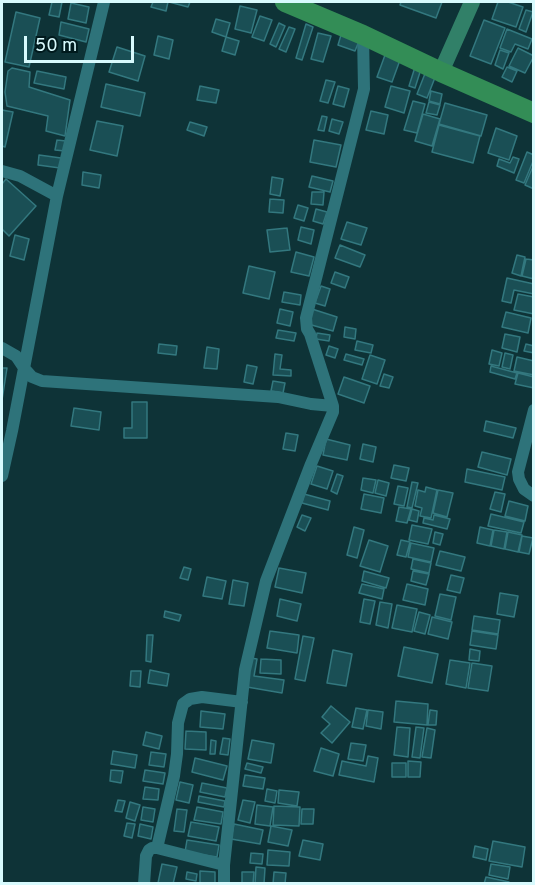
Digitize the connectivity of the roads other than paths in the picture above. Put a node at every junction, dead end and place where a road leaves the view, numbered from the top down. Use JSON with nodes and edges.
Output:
{"nodes":[{"id":1,"x":104,"y":2,"type":"edge"},
{"id":2,"x":285,"y":2,"type":"edge"},
{"id":3,"x":472,"y":2,"type":"edge"},
{"id":4,"x":363,"y":35,"type":"junction"},
{"id":5,"x":441,"y":72,"type":"junction"},
{"id":6,"x":534,"y":113,"type":"edge"},
{"id":7,"x":2,"y":171,"type":"edge"},
{"id":8,"x":57,"y":196,"type":"junction"},
{"id":9,"x":2,"y":348,"type":"edge"},
{"id":10,"x":24,"y":368,"type":"junction"},
{"id":11,"x":333,"y":406,"type":"junction"},
{"id":12,"x":534,"y":410,"type":"edge"},
{"id":13,"x":2,"y":476,"type":"edge"},
{"id":14,"x":534,"y":496,"type":"edge"},
{"id":15,"x":242,"y":702,"type":"junction"},
{"id":16,"x":157,"y":848,"type":"junction"},
{"id":17,"x":224,"y":865,"type":"junction"},
{"id":18,"x":144,"y":884,"type":"edge"},
{"id":19,"x":224,"y":884,"type":"edge"}],
"edges":[{"from":1,"to":8,"type":"street"},
{"from":2,"to":4,"type":"main road"},
{"from":3,"to":5,"type":"street"},
{"from":4,"to":5,"type":"main road"},
{"from":4,"to":11,"type":"street"},
{"from":5,"to":6,"type":"main road"},
{"from":7,"to":8,"type":"street"},
{"from":8,"to":10,"type":"street"},
{"from":9,"to":10,"type":"street"},
{"from":10,"to":11,"type":"street"},
{"from":10,"to":13,"type":"street"},
{"from":11,"to":15,"type":"street"},
{"from":12,"to":14,"type":"street"},
{"from":15,"to":16,"type":"street"},
{"from":15,"to":17,"type":"street"},
{"from":16,"to":17,"type":"street"},
{"from":16,"to":18,"type":"street"},
{"from":17,"to":19,"type":"street"}]}
